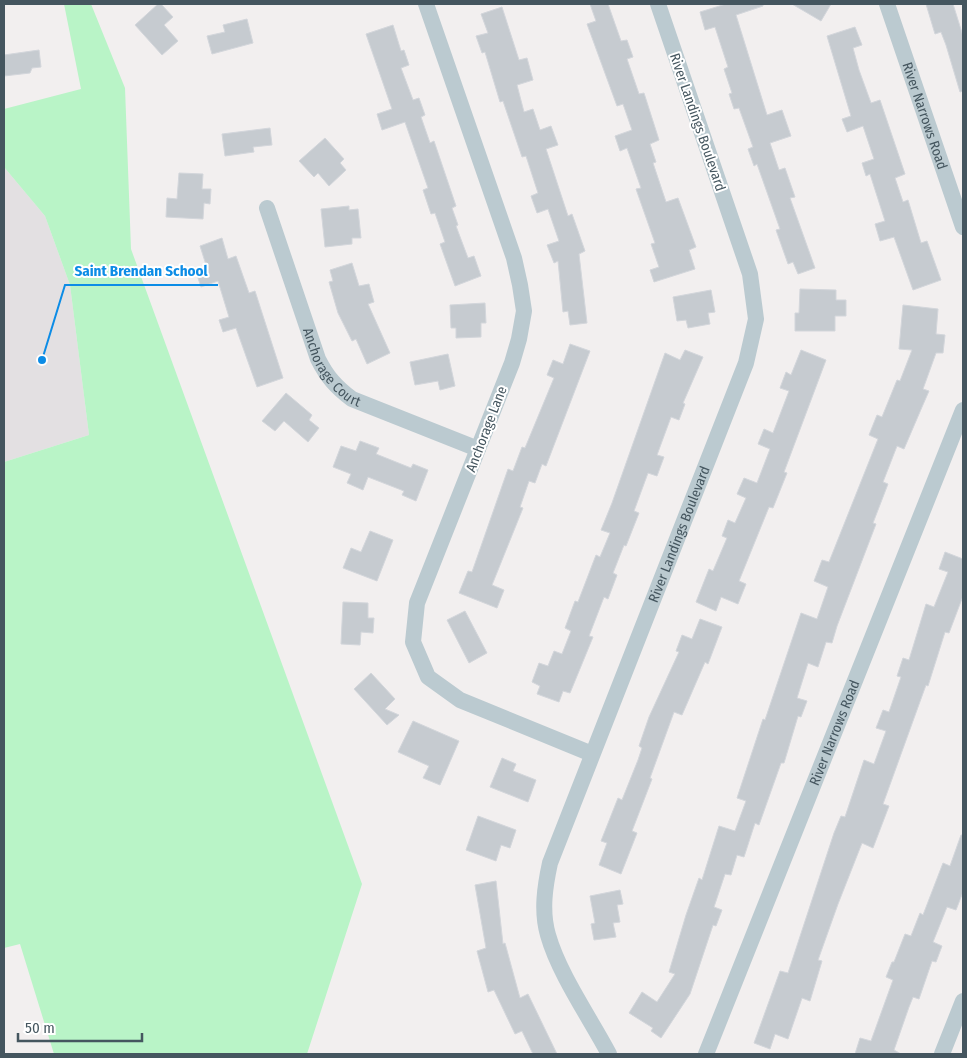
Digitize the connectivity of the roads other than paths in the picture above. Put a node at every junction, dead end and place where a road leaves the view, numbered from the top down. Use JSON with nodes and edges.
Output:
{"nodes":[{"id":1,"x":426,"y":4,"type":"edge"},
{"id":2,"x":658,"y":4,"type":"edge"},
{"id":3,"x":887,"y":4,"type":"edge"},
{"id":4,"x":267,"y":208,"type":"dead end"},
{"id":5,"x":963,"y":227,"type":"edge"},
{"id":6,"x":963,"y":410,"type":"edge"},
{"id":7,"x":959,"y":432,"type":"edge"},
{"id":8,"x":478,"y":448,"type":"junction"},
{"id":9,"x":592,"y":754,"type":"junction"},
{"id":10,"x":963,"y":1001,"type":"edge"},
{"id":11,"x":609,"y":1054,"type":"edge"},
{"id":12,"x":706,"y":1054,"type":"edge"},
{"id":13,"x":942,"y":1054,"type":"edge"}],
"edges":[{"from":1,"to":8,"type":"street","name":"Anchorage Lane"},
{"from":2,"to":9,"type":"street","name":"River Landings Boulevard"},
{"from":3,"to":5,"type":"street","name":"River Narrows Road"},
{"from":4,"to":8,"type":"street","name":"Anchorage Court"},
{"from":6,"to":7,"type":"street","name":"River Narrows Road"},
{"from":7,"to":12,"type":"street","name":"River Narrows Road"},
{"from":8,"to":9,"type":"street","name":"Anchorage Lane"},
{"from":9,"to":11,"type":"street","name":"River Landings Boulevard"},
{"from":10,"to":13,"type":"street"}]}
